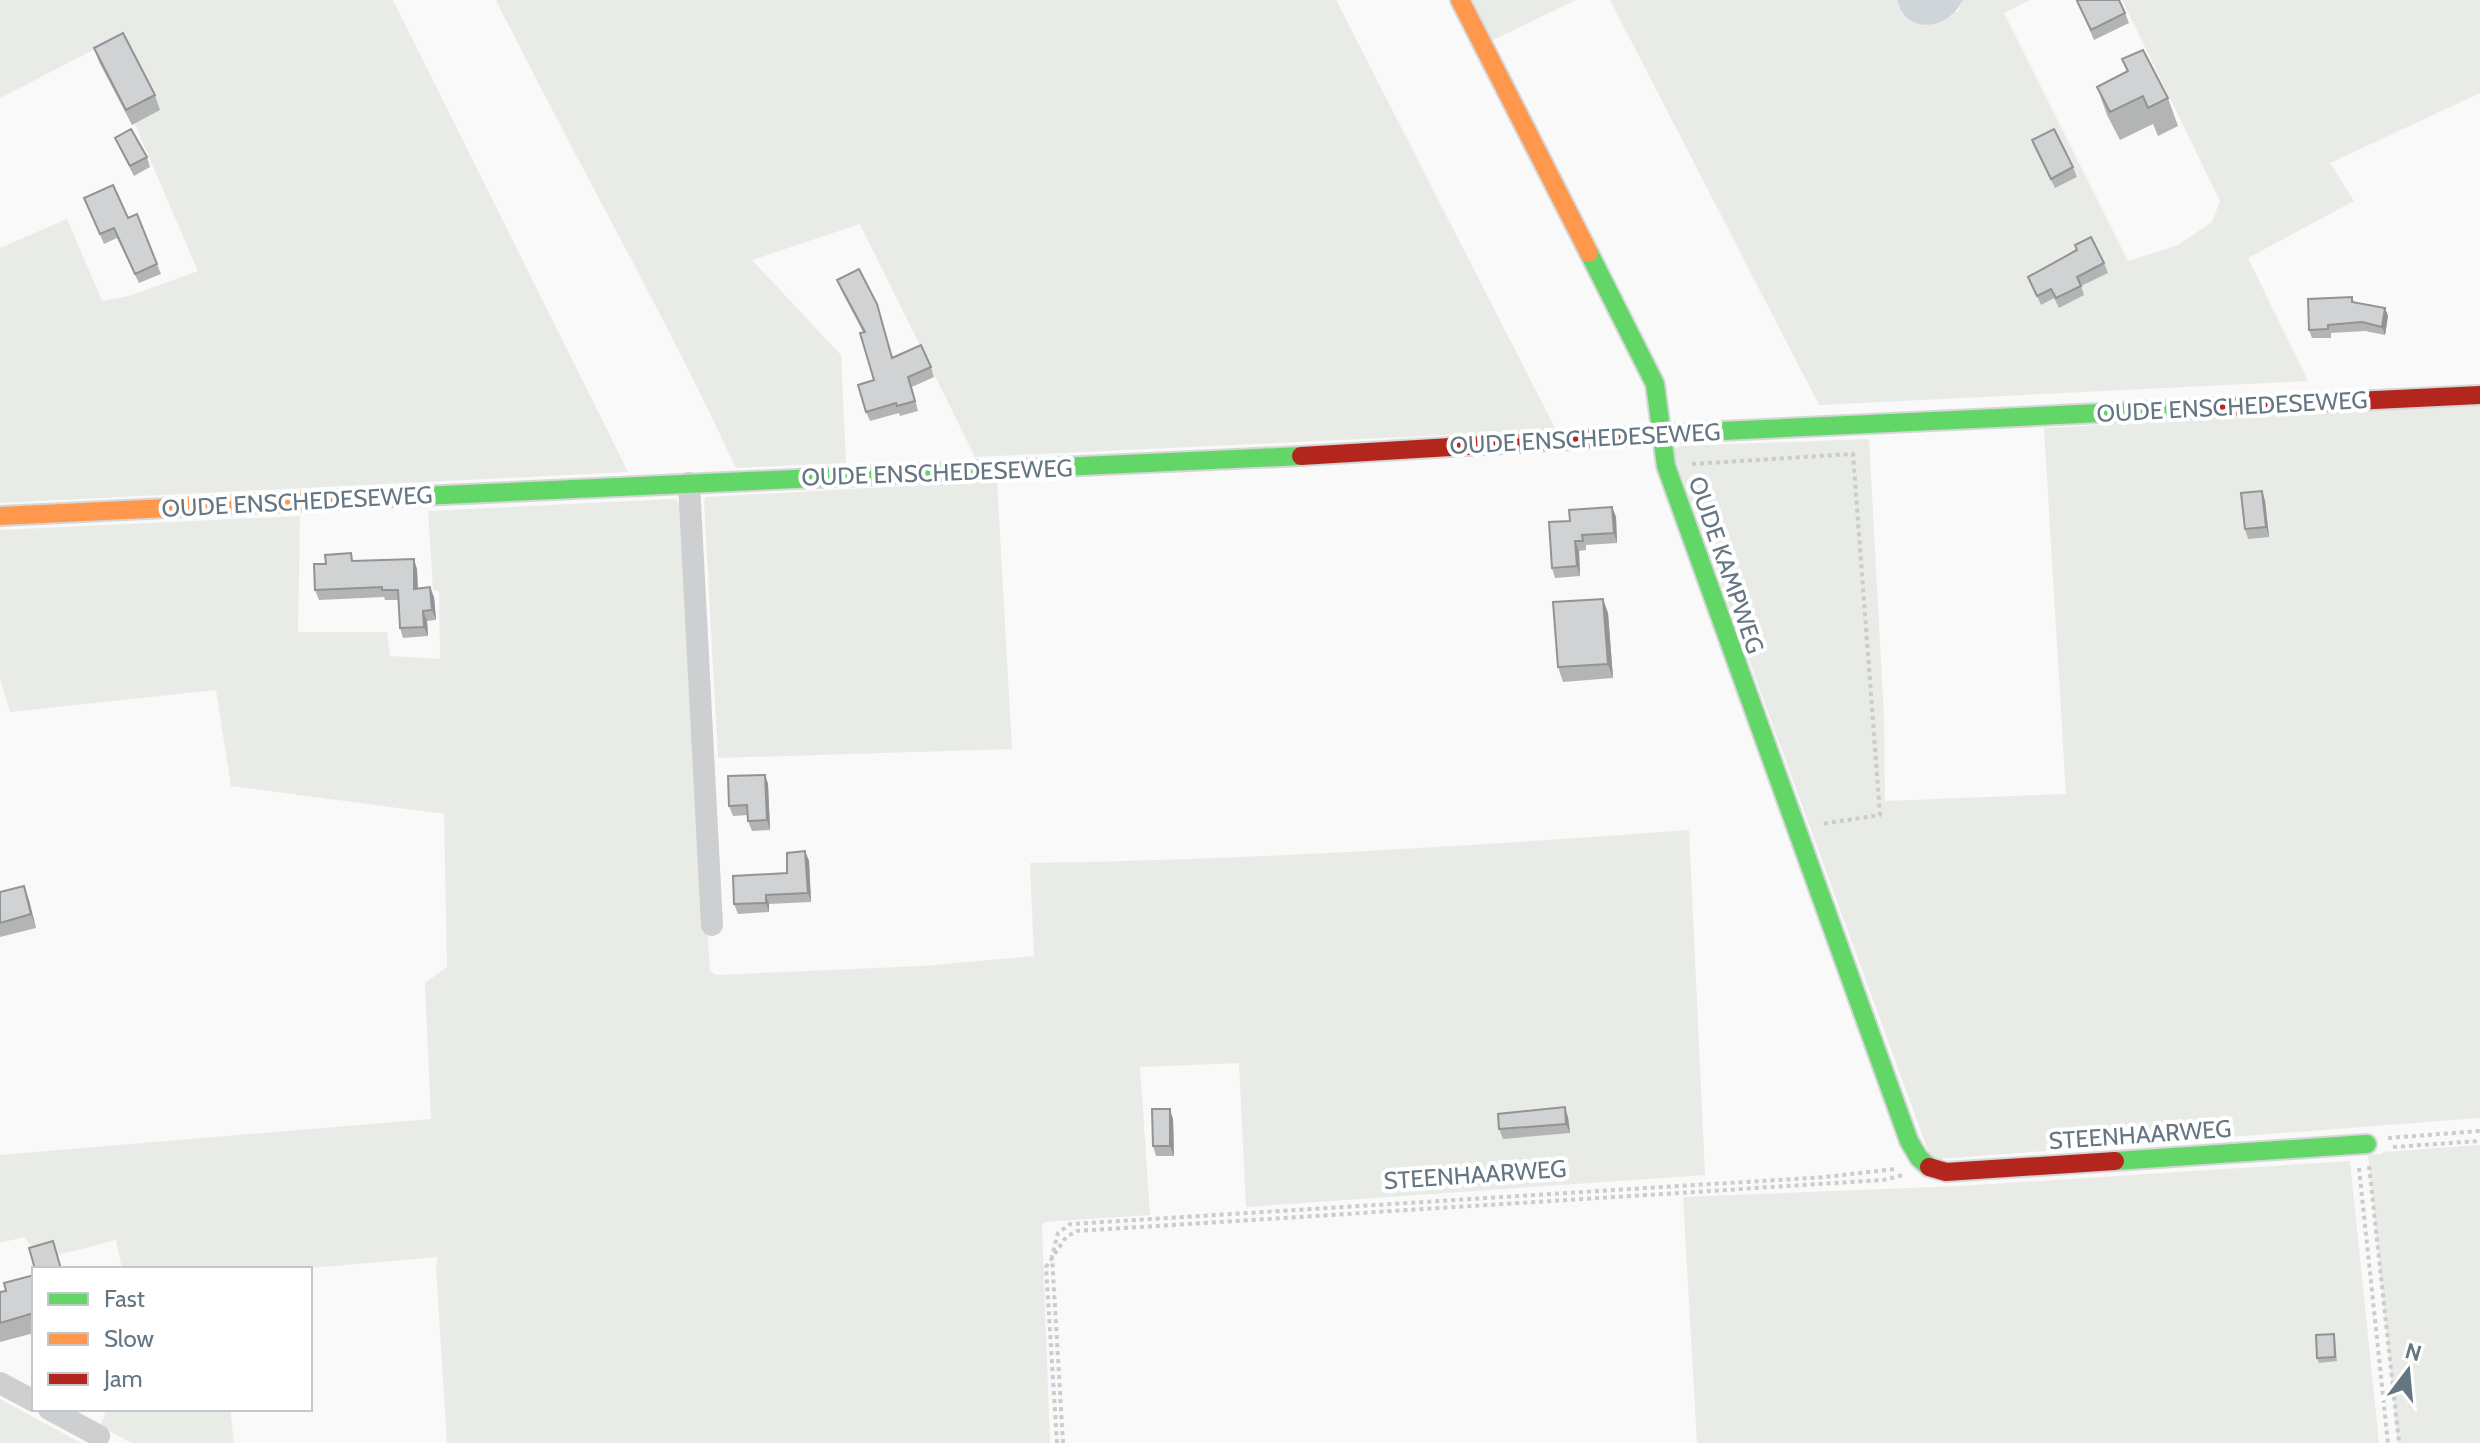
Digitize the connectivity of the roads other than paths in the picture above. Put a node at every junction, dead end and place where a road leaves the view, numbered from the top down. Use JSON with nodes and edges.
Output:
{"nodes":[{"id":1,"x":1460,"y":0,"type":"edge"},
{"id":2,"x":2480,"y":395,"type":"edge"},
{"id":3,"x":1662,"y":434,"type":"junction"},
{"id":4,"x":689,"y":483,"type":"junction"},
{"id":5,"x":0,"y":516,"type":"edge"},
{"id":6,"x":712,"y":925,"type":"dead end"},
{"id":7,"x":2367,"y":1144,"type":"road end"},
{"id":8,"x":1920,"y":1160,"type":"joint"},
{"id":9,"x":0,"y":1383,"type":"edge"},
{"id":10,"x":32,"y":1400,"type":"edge"},
{"id":11,"x":53,"y":1411,"type":"edge"},
{"id":12,"x":99,"y":1436,"type":"dead end"}],
"edges":[{"from":1,"to":3,"type":"street","name":"OUDE KAMPWEG"},
{"from":2,"to":3,"type":"street","name":"OUDE ENSCHEDESEWEG"},
{"from":3,"to":4,"type":"street","name":"OUDE ENSCHEDESEWEG"},
{"from":3,"to":8,"type":"street","name":"OUDE KAMPWEG"},
{"from":4,"to":5,"type":"street","name":"OUDE ENSCHEDESEWEG"},
{"from":4,"to":6,"type":"street"},
{"from":7,"to":8,"type":"street","name":"STEENHAARWEG"},
{"from":9,"to":10,"type":"street"},
{"from":11,"to":12,"type":"street"}]}
